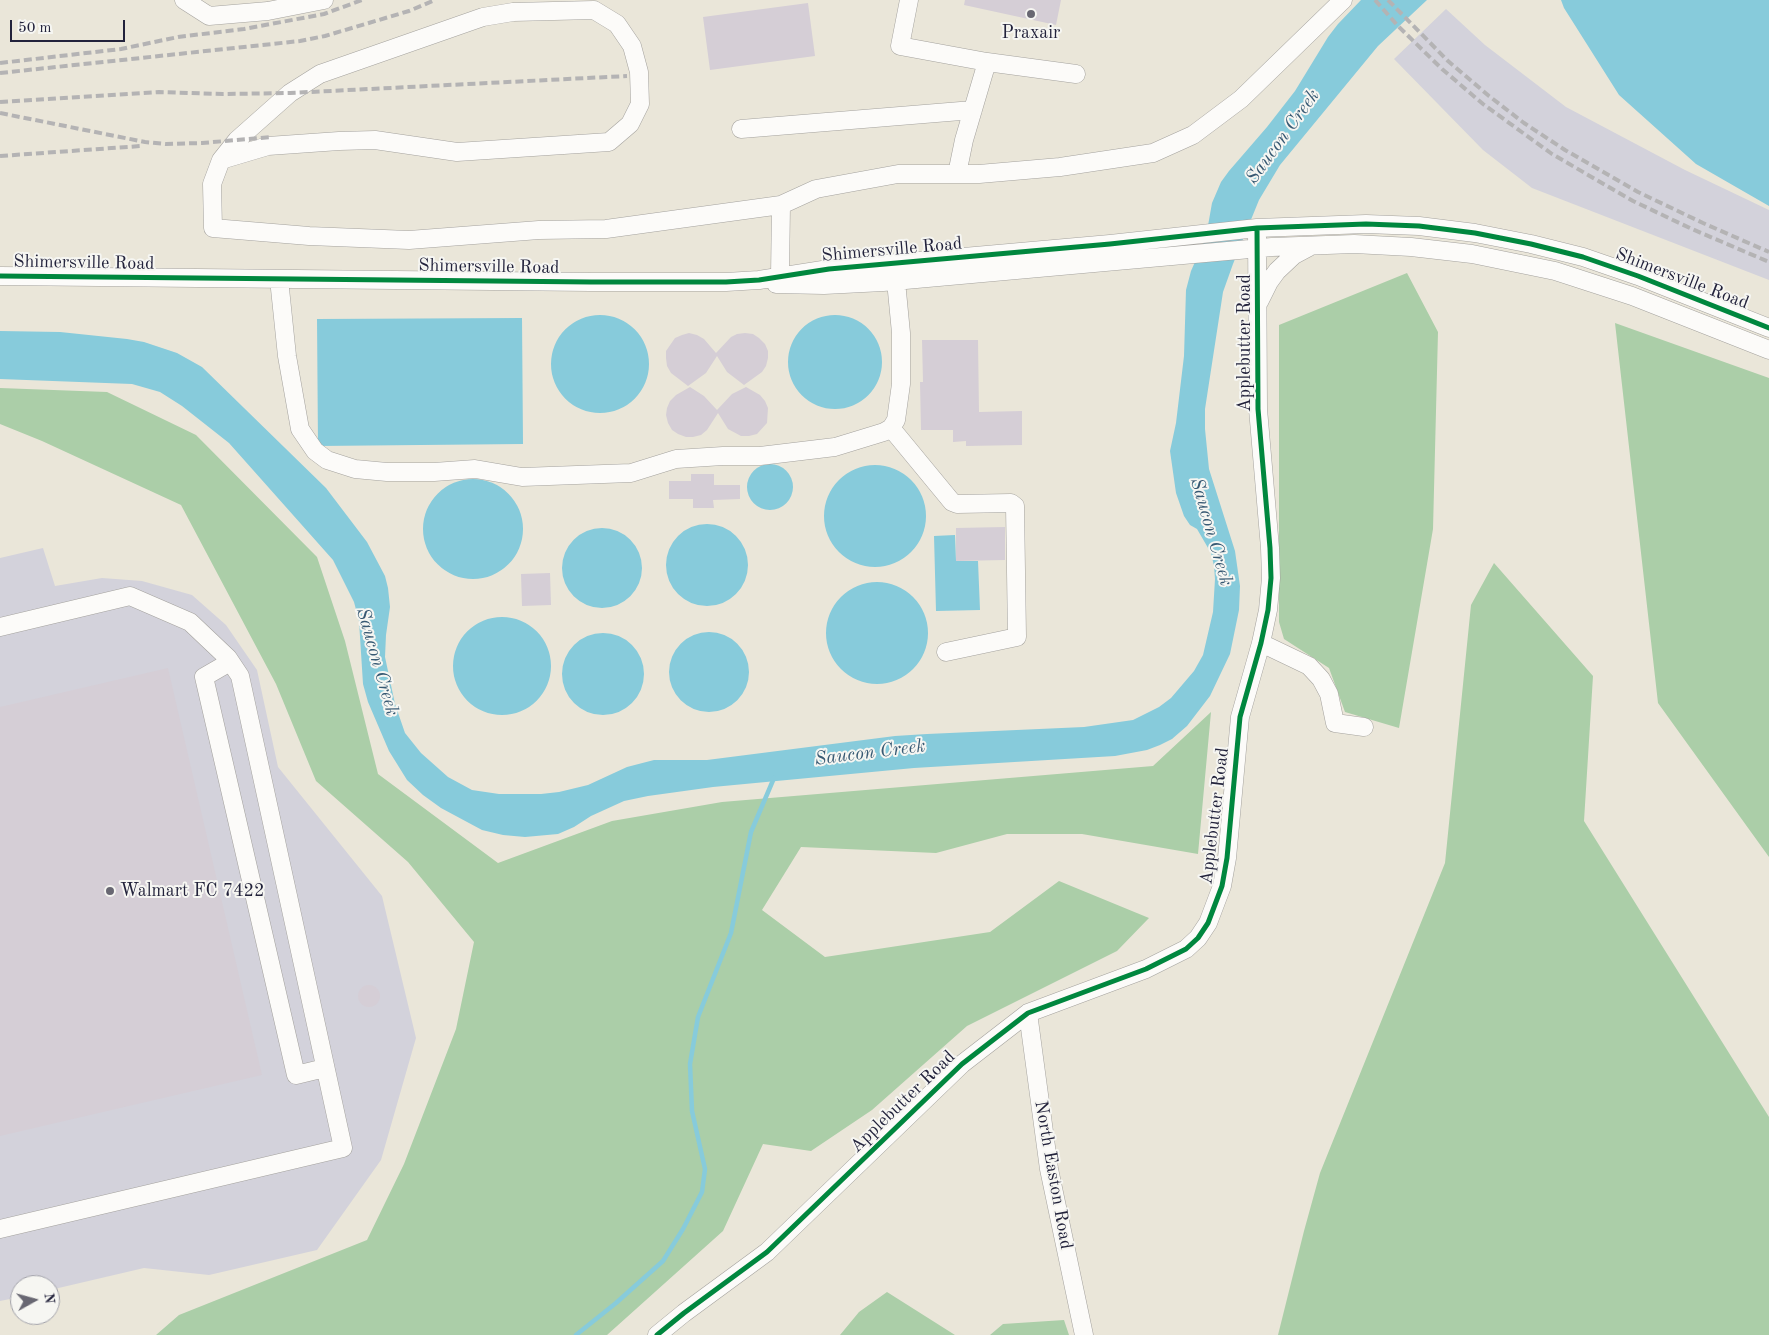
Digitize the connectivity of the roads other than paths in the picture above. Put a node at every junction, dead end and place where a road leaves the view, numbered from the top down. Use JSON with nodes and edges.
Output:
{"nodes":[{"id":1,"x":184,"y":0,"type":"edge"},
{"id":2,"x":324,"y":0,"type":"edge"},
{"id":3,"x":909,"y":0,"type":"edge"},
{"id":4,"x":1343,"y":0,"type":"edge"},
{"id":5,"x":987,"y":62,"type":"junction"},
{"id":6,"x":1076,"y":74,"type":"dead end"},
{"id":7,"x":973,"y":110,"type":"junction"},
{"id":8,"x":741,"y":129,"type":"dead end"},
{"id":9,"x":221,"y":160,"type":"junction"},
{"id":10,"x":957,"y":174,"type":"junction"},
{"id":11,"x":781,"y":205,"type":"junction"},
{"id":12,"x":1257,"y":228,"type":"junction"},
{"id":13,"x":1311,"y":246,"type":"junction"},
{"id":14,"x":1265,"y":248,"type":"junction"},
{"id":15,"x":0,"y":276,"type":"edge"},
{"id":16,"x":780,"y":276,"type":"junction"},
{"id":17,"x":279,"y":278,"type":"junction"},
{"id":18,"x":896,"y":281,"type":"junction"},
{"id":19,"x":726,"y":282,"type":"junction"},
{"id":20,"x":1257,"y":310,"type":"junction"},
{"id":21,"x":1769,"y":328,"type":"edge"},
{"id":22,"x":1769,"y":350,"type":"edge"},
{"id":23,"x":891,"y":428,"type":"junction"},
{"id":24,"x":0,"y":627,"type":"edge"},
{"id":25,"x":1261,"y":643,"type":"junction"},
{"id":26,"x":946,"y":652,"type":"dead end"},
{"id":27,"x":230,"y":662,"type":"junction"},
{"id":28,"x":1364,"y":727,"type":"dead end"},
{"id":29,"x":1028,"y":1014,"type":"junction"},
{"id":30,"x":325,"y":1068,"type":"junction"},
{"id":31,"x":0,"y":1229,"type":"edge"},
{"id":32,"x":657,"y":1335,"type":"edge"},
{"id":33,"x":1084,"y":1335,"type":"edge"}],
"edges":[{"from":1,"to":2,"type":"street"},
{"from":3,"to":5,"type":"street"},
{"from":4,"to":10,"type":"street"},
{"from":5,"to":6,"type":"street"},
{"from":5,"to":7,"type":"street"},
{"from":7,"to":8,"type":"street"},
{"from":7,"to":10,"type":"street"},
{"from":9,"to":9,"type":"street"},
{"from":9,"to":11,"type":"street"},
{"from":10,"to":11,"type":"street"},
{"from":11,"to":16,"type":"street"},
{"from":12,"to":14,"type":"street","name":"Applebutter Road"},
{"from":12,"to":16,"type":"street","name":"Shimersville Road"},
{"from":12,"to":21,"type":"street","name":"Shimersville Road"},
{"from":13,"to":14,"type":"street","name":"Shimersville Road"},
{"from":13,"to":20,"type":"street"},
{"from":13,"to":22,"type":"street","name":"Shimersville Road"},
{"from":14,"to":18,"type":"street","name":"Shimersville Road"},
{"from":14,"to":20,"type":"street","name":"Applebutter Road"},
{"from":15,"to":17,"type":"street","name":"Shimersville Road"},
{"from":16,"to":19,"type":"street","name":"Shimersville Road"},
{"from":17,"to":19,"type":"street","name":"Shimersville Road"},
{"from":17,"to":23,"type":"street"},
{"from":18,"to":19,"type":"street","name":"Shimersville Road"},
{"from":18,"to":23,"type":"street"},
{"from":20,"to":25,"type":"street","name":"Applebutter Road"},
{"from":23,"to":26,"type":"street"},
{"from":24,"to":27,"type":"street"},
{"from":25,"to":28,"type":"street"},
{"from":25,"to":29,"type":"street","name":"Applebutter Road"},
{"from":27,"to":30,"type":"street"},
{"from":27,"to":30,"type":"street"},
{"from":29,"to":32,"type":"street","name":"Applebutter Road"},
{"from":29,"to":33,"type":"street","name":"North Easton Road"},
{"from":30,"to":31,"type":"street"}]}
